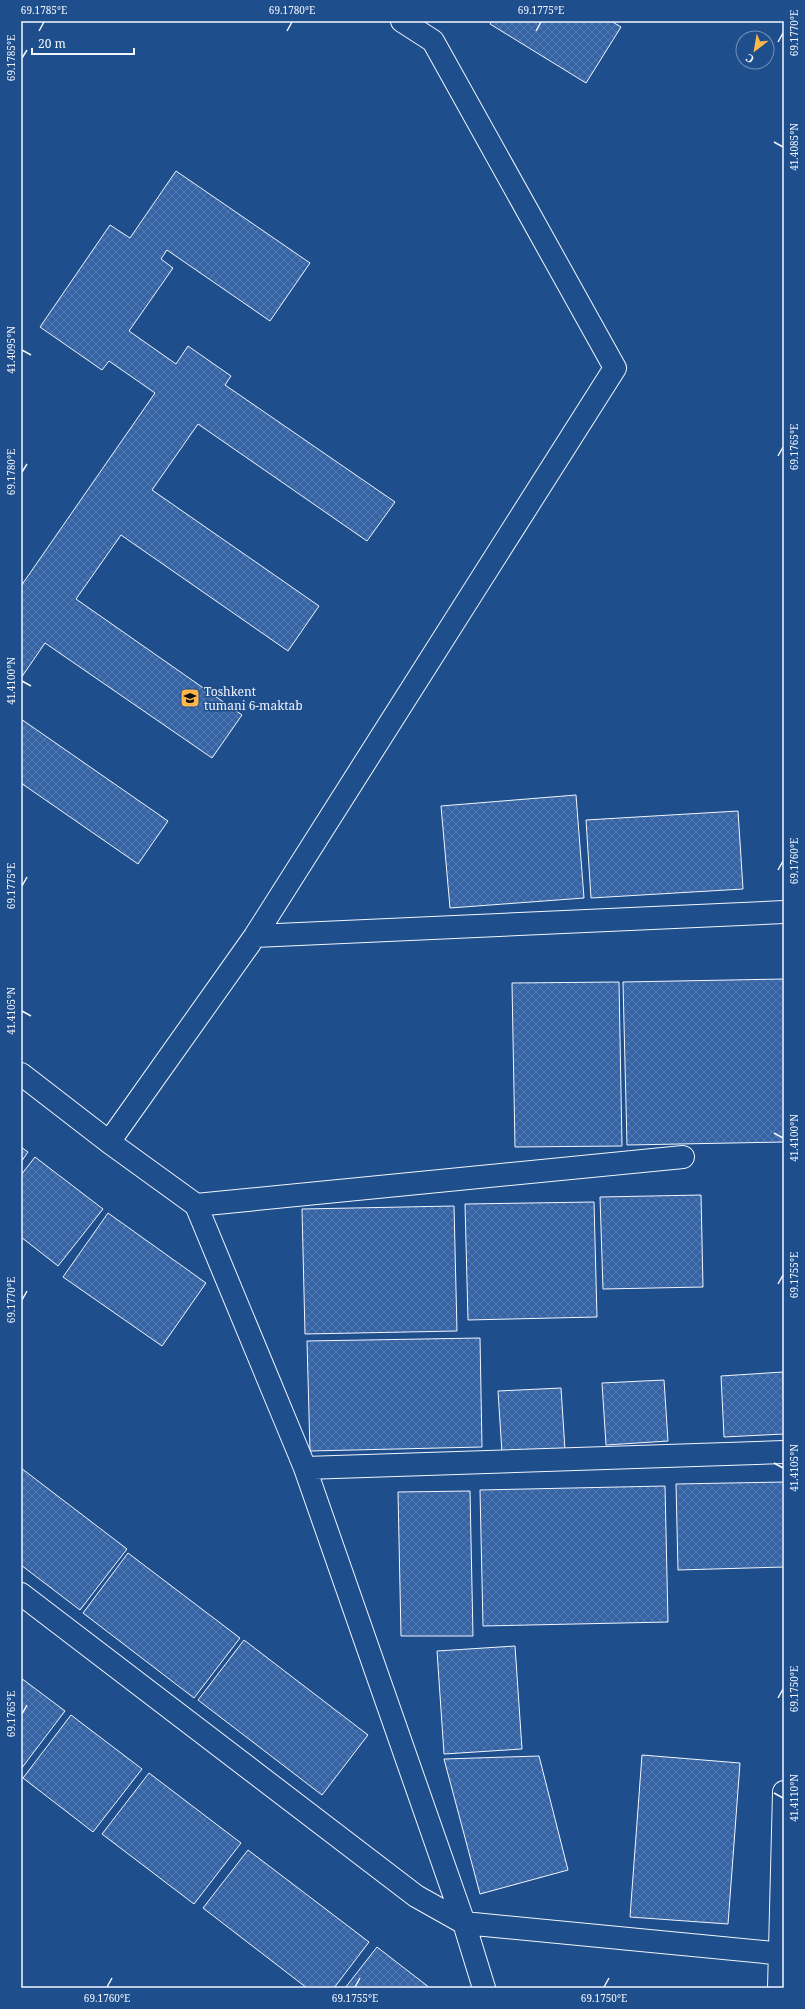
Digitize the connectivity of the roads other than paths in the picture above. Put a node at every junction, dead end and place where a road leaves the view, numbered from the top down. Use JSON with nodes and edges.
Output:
{"nodes":[{"id":1,"x":402,"y":21,"type":"edge"},
{"id":2,"x":784,"y":912,"type":"edge"},
{"id":3,"x":255,"y":936,"type":"junction"},
{"id":4,"x":21,"y":1074,"type":"edge"},
{"id":5,"x":109,"y":1142,"type":"junction"},
{"id":6,"x":683,"y":1157,"type":"dead end"},
{"id":7,"x":196,"y":1205,"type":"junction"},
{"id":8,"x":784,"y":1452,"type":"edge"},
{"id":9,"x":305,"y":1468,"type":"junction"},
{"id":10,"x":21,"y":1594,"type":"edge"},
{"id":11,"x":784,"y":1792,"type":"edge"},
{"id":12,"x":464,"y":1923,"type":"junction"},
{"id":13,"x":782,"y":1953,"type":"edge"},
{"id":14,"x":484,"y":1988,"type":"edge"},
{"id":15,"x":779,"y":1988,"type":"edge"}],
"edges":[{"from":1,"to":3,"type":"street"},
{"from":2,"to":3,"type":"street"},
{"from":3,"to":5,"type":"street"},
{"from":4,"to":5,"type":"street"},
{"from":5,"to":7,"type":"street"},
{"from":6,"to":7,"type":"street"},
{"from":7,"to":9,"type":"street"},
{"from":8,"to":9,"type":"street"},
{"from":9,"to":12,"type":"street"},
{"from":10,"to":12,"type":"street"},
{"from":11,"to":13,"type":"street"},
{"from":12,"to":13,"type":"street"},
{"from":12,"to":14,"type":"street"},
{"from":13,"to":15,"type":"street"}]}
